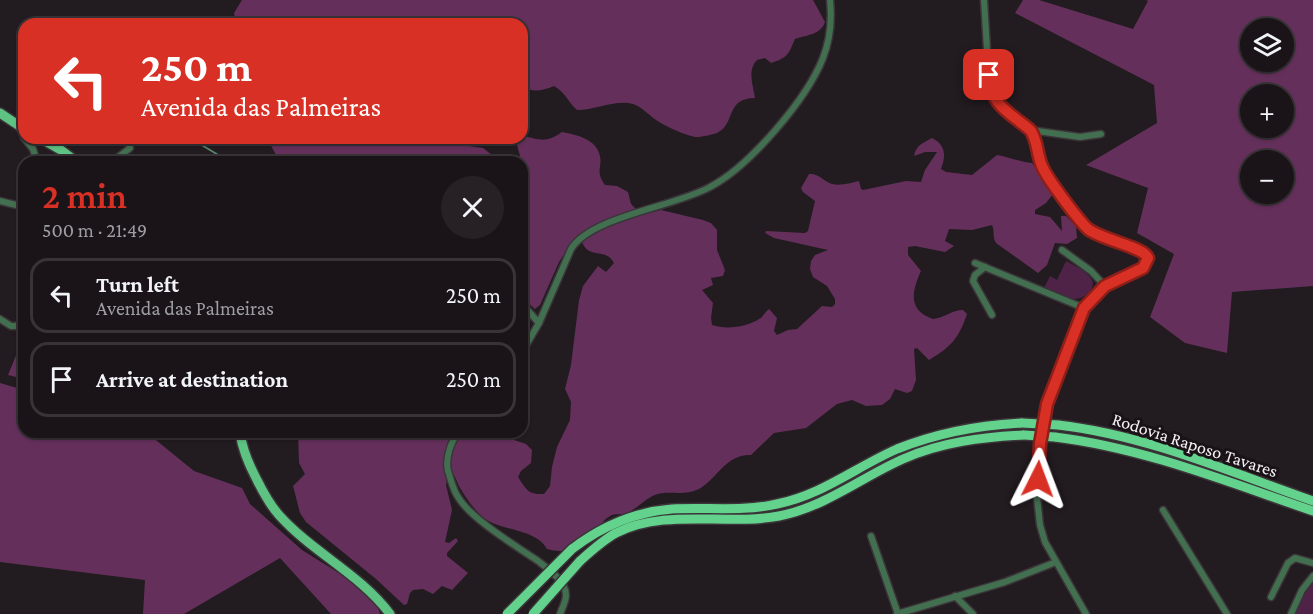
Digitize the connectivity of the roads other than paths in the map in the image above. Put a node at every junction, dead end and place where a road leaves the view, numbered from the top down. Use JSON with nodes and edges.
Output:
{"nodes":[{"id":1,"x":830,"y":0,"type":"edge"},
{"id":2,"x":984,"y":0,"type":"edge"},
{"id":3,"x":0,"y":112,"type":"edge"},
{"id":4,"x":12,"y":122,"type":"junction"},
{"id":5,"x":18,"y":126,"type":"edge"},
{"id":6,"x":18,"y":130,"type":"edge"},
{"id":7,"x":1030,"y":130,"type":"junction"},
{"id":8,"x":1101,"y":134,"type":"dead end"},
{"id":9,"x":50,"y":144,"type":"edge"},
{"id":10,"x":129,"y":144,"type":"edge"},
{"id":11,"x":69,"y":156,"type":"edge"},
{"id":12,"x":120,"y":156,"type":"edge"},
{"id":13,"x":0,"y":201,"type":"edge"},
{"id":14,"x":18,"y":206,"type":"edge"},
{"id":15,"x":1062,"y":250,"type":"dead end"},
{"id":16,"x":975,"y":263,"type":"dead end"},
{"id":17,"x":985,"y":267,"type":"junction"},
{"id":18,"x":1105,"y":286,"type":"junction"},
{"id":19,"x":1084,"y":308,"type":"junction"},
{"id":20,"x":528,"y":311,"type":"edge"},
{"id":21,"x":992,"y":315,"type":"dead end"},
{"id":22,"x":0,"y":319,"type":"edge"},
{"id":23,"x":538,"y":323,"type":"junction"},
{"id":24,"x":18,"y":325,"type":"edge"},
{"id":25,"x":528,"y":341,"type":"edge"},
{"id":26,"x":241,"y":438,"type":"edge"},
{"id":27,"x":454,"y":438,"type":"edge"},
{"id":28,"x":1313,"y":501,"type":"edge"},
{"id":29,"x":1163,"y":510,"type":"dead end"},
{"id":30,"x":1313,"y":512,"type":"edge"},
{"id":31,"x":871,"y":537,"type":"dead end"},
{"id":32,"x":1056,"y":562,"type":"junction"},
{"id":33,"x":1313,"y":563,"type":"edge"},
{"id":34,"x":1313,"y":576,"type":"edge"},
{"id":35,"x":955,"y":596,"type":"junction"},
{"id":36,"x":1271,"y":597,"type":"dead end"},
{"id":37,"x":390,"y":614,"type":"edge"},
{"id":38,"x":507,"y":614,"type":"edge"},
{"id":39,"x":533,"y":614,"type":"edge"},
{"id":40,"x":560,"y":614,"type":"edge"},
{"id":41,"x":897,"y":614,"type":"edge"},
{"id":42,"x":973,"y":614,"type":"edge"},
{"id":43,"x":1086,"y":614,"type":"edge"},
{"id":44,"x":1227,"y":614,"type":"edge"},
{"id":45,"x":1291,"y":614,"type":"edge"}],
"edges":[{"from":1,"to":23,"type":"street"},
{"from":2,"to":7,"type":"street"},
{"from":3,"to":4,"type":"main road"},
{"from":4,"to":5,"type":"main road"},
{"from":4,"to":6,"type":"street"},
{"from":7,"to":8,"type":"street"},
{"from":7,"to":18,"type":"street"},
{"from":9,"to":11,"type":"main road"},
{"from":10,"to":12,"type":"street"},
{"from":13,"to":14,"type":"street"},
{"from":15,"to":18,"type":"street"},
{"from":16,"to":17,"type":"street"},
{"from":17,"to":19,"type":"street"},
{"from":17,"to":21,"type":"street"},
{"from":18,"to":19,"type":"street"},
{"from":19,"to":32,"type":"street"},
{"from":20,"to":23,"type":"street"},
{"from":22,"to":24,"type":"street"},
{"from":23,"to":25,"type":"street"},
{"from":26,"to":37,"type":"main road"},
{"from":27,"to":40,"type":"street"},
{"from":28,"to":38,"type":"highway","name":"Rodovia Raposo Tavares","bridge":true},
{"from":29,"to":44,"type":"street"},
{"from":30,"to":39,"type":"highway","name":"Rodovia Raposo Tavares","bridge":true},
{"from":31,"to":41,"type":"street"},
{"from":32,"to":35,"type":"street"},
{"from":32,"to":43,"type":"street"},
{"from":33,"to":36,"type":"street"},
{"from":34,"to":45,"type":"street"},
{"from":35,"to":41,"type":"street"},
{"from":35,"to":42,"type":"street"}]}
